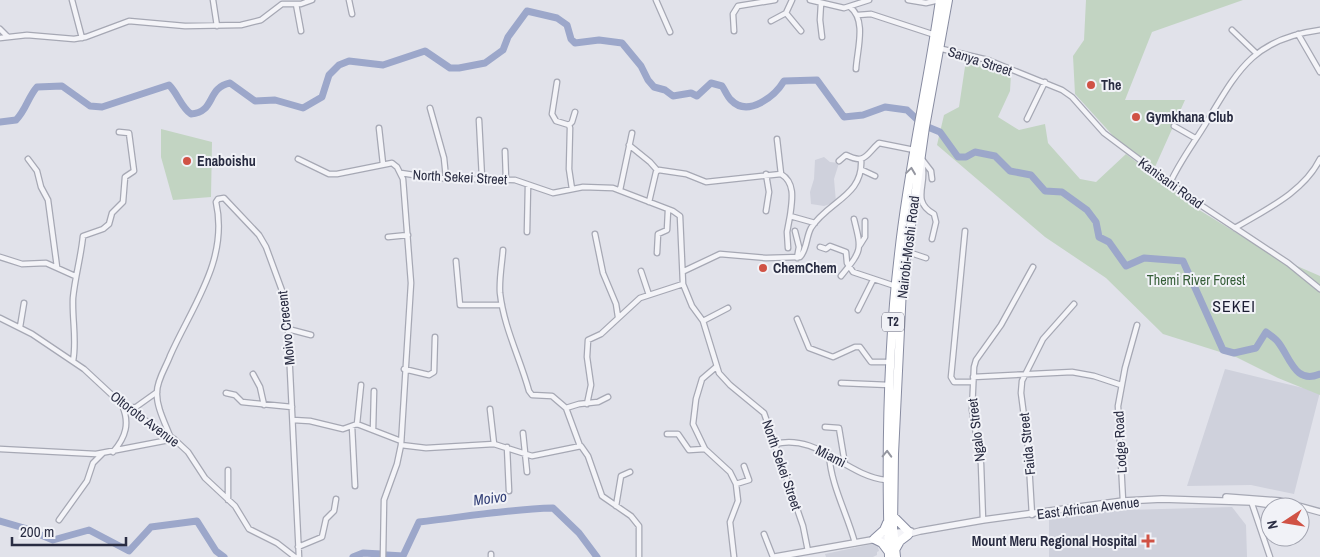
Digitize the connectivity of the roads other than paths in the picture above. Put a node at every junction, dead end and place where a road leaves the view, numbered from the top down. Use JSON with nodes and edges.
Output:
{"nodes":[{"id":1,"x":72,"y":0,"type":"edge"},
{"id":2,"x":212,"y":0,"type":"edge"},
{"id":3,"x":312,"y":0,"type":"edge"},
{"id":4,"x":349,"y":0,"type":"edge"},
{"id":5,"x":656,"y":0,"type":"edge"},
{"id":6,"x":774,"y":0,"type":"edge"},
{"id":7,"x":792,"y":0,"type":"edge"},
{"id":8,"x":810,"y":0,"type":"edge"},
{"id":9,"x":869,"y":0,"type":"edge"},
{"id":10,"x":908,"y":0,"type":"edge"},
{"id":11,"x":939,"y":0,"type":"edge"},
{"id":12,"x":948,"y":0,"type":"edge"},
{"id":13,"x":842,"y":1,"type":"edge"},
{"id":14,"x":296,"y":4,"type":"junction"},
{"id":15,"x":822,"y":4,"type":"junction"},
{"id":16,"x":841,"y":7,"type":"junction"},
{"id":17,"x":850,"y":7,"type":"junction"},
{"id":18,"x":786,"y":13,"type":"junction"},
{"id":19,"x":352,"y":14,"type":"dead end"},
{"id":20,"x":858,"y":15,"type":"junction"},
{"id":21,"x":771,"y":21,"type":"dead end"},
{"id":22,"x":217,"y":26,"type":"junction"},
{"id":23,"x":0,"y":28,"type":"edge"},
{"id":24,"x":1232,"y":30,"type":"dead end"},
{"id":25,"x":1320,"y":30,"type":"edge"},
{"id":26,"x":301,"y":31,"type":"dead end"},
{"id":27,"x":734,"y":31,"type":"dead end"},
{"id":28,"x":801,"y":31,"type":"dead end"},
{"id":29,"x":670,"y":32,"type":"dead end"},
{"id":30,"x":1298,"y":34,"type":"junction"},
{"id":31,"x":935,"y":35,"type":"junction"},
{"id":32,"x":822,"y":36,"type":"dead end"},
{"id":33,"x":8,"y":37,"type":"junction"},
{"id":34,"x":0,"y":38,"type":"edge"},
{"id":35,"x":82,"y":38,"type":"junction"},
{"id":36,"x":936,"y":47,"type":"junction"},
{"id":37,"x":1256,"y":53,"type":"junction"},
{"id":38,"x":856,"y":69,"type":"dead end"},
{"id":39,"x":1320,"y":72,"type":"edge"},
{"id":40,"x":1026,"y":76,"type":"joint"},
{"id":41,"x":557,"y":82,"type":"dead end"},
{"id":42,"x":1045,"y":82,"type":"junction"},
{"id":43,"x":430,"y":108,"type":"dead end"},
{"id":44,"x":575,"y":112,"type":"dead end"},
{"id":45,"x":1027,"y":119,"type":"dead end"},
{"id":46,"x":479,"y":120,"type":"dead end"},
{"id":47,"x":569,"y":125,"type":"junction"},
{"id":48,"x":922,"y":126,"type":"junction"},
{"id":49,"x":1174,"y":126,"type":"dead end"},
{"id":50,"x":379,"y":128,"type":"dead end"},
{"id":51,"x":119,"y":132,"type":"dead end"},
{"id":52,"x":632,"y":133,"type":"dead end"},
{"id":53,"x":1195,"y":138,"type":"junction"},
{"id":54,"x":778,"y":140,"type":"dead end"},
{"id":55,"x":629,"y":146,"type":"junction"},
{"id":56,"x":914,"y":150,"type":"junction"},
{"id":57,"x":506,"y":151,"type":"dead end"},
{"id":58,"x":28,"y":159,"type":"dead end"},
{"id":59,"x":298,"y":159,"type":"dead end"},
{"id":60,"x":861,"y":159,"type":"junction"},
{"id":61,"x":920,"y":159,"type":"junction"},
{"id":62,"x":1320,"y":159,"type":"edge"},
{"id":63,"x":839,"y":161,"type":"dead end"},
{"id":64,"x":383,"y":164,"type":"junction"},
{"id":65,"x":657,"y":170,"type":"junction"},
{"id":66,"x":862,"y":170,"type":"junction"},
{"id":67,"x":401,"y":173,"type":"junction"},
{"id":68,"x":766,"y":174,"type":"junction"},
{"id":69,"x":781,"y":174,"type":"junction"},
{"id":70,"x":875,"y":176,"type":"dead end"},
{"id":71,"x":446,"y":178,"type":"junction"},
{"id":72,"x":482,"y":178,"type":"junction"},
{"id":73,"x":506,"y":179,"type":"junction"},
{"id":74,"x":932,"y":179,"type":"dead end"},
{"id":75,"x":1170,"y":182,"type":"junction"},
{"id":76,"x":528,"y":185,"type":"junction"},
{"id":77,"x":572,"y":189,"type":"junction"},
{"id":78,"x":620,"y":190,"type":"junction"},
{"id":79,"x":649,"y":202,"type":"junction"},
{"id":80,"x":668,"y":210,"type":"junction"},
{"id":81,"x":766,"y":211,"type":"dead end"},
{"id":82,"x":790,"y":216,"type":"junction"},
{"id":83,"x":854,"y":219,"type":"dead end"},
{"id":84,"x":864,"y":221,"type":"dead end"},
{"id":85,"x":815,"y":223,"type":"junction"},
{"id":86,"x":1235,"y":228,"type":"junction"},
{"id":87,"x":795,"y":231,"type":"dead end"},
{"id":88,"x":965,"y":231,"type":"dead end"},
{"id":89,"x":527,"y":232,"type":"dead end"},
{"id":90,"x":596,"y":234,"type":"dead end"},
{"id":91,"x":408,"y":235,"type":"junction"},
{"id":92,"x":388,"y":237,"type":"dead end"},
{"id":93,"x":932,"y":240,"type":"dead end"},
{"id":94,"x":860,"y":245,"type":"junction"},
{"id":95,"x":820,"y":247,"type":"dead end"},
{"id":96,"x":788,"y":248,"type":"dead end"},
{"id":97,"x":503,"y":250,"type":"dead end"},
{"id":98,"x":908,"y":252,"type":"junction"},
{"id":99,"x":657,"y":253,"type":"dead end"},
{"id":100,"x":0,"y":257,"type":"edge"},
{"id":101,"x":797,"y":258,"type":"junction"},
{"id":102,"x":926,"y":258,"type":"dead end"},
{"id":103,"x":456,"y":261,"type":"dead end"},
{"id":104,"x":57,"y":266,"type":"junction"},
{"id":105,"x":849,"y":267,"type":"junction"},
{"id":106,"x":1033,"y":267,"type":"dead end"},
{"id":107,"x":641,"y":271,"type":"dead end"},
{"id":108,"x":684,"y":271,"type":"junction"},
{"id":109,"x":75,"y":276,"type":"junction"},
{"id":110,"x":841,"y":276,"type":"dead end"},
{"id":111,"x":873,"y":280,"type":"junction"},
{"id":112,"x":683,"y":284,"type":"junction"},
{"id":113,"x":895,"y":286,"type":"junction"},
{"id":114,"x":1320,"y":289,"type":"edge"},
{"id":115,"x":648,"y":295,"type":"junction"},
{"id":116,"x":24,"y":303,"type":"dead end"},
{"id":117,"x":1074,"y":304,"type":"dead end"},
{"id":118,"x":502,"y":305,"type":"junction"},
{"id":119,"x":728,"y":308,"type":"dead end"},
{"id":120,"x":858,"y":310,"type":"dead end"},
{"id":121,"x":0,"y":318,"type":"edge"},
{"id":122,"x":618,"y":318,"type":"junction"},
{"id":123,"x":797,"y":319,"type":"dead end"},
{"id":124,"x":703,"y":321,"type":"junction"},
{"id":125,"x":1137,"y":325,"type":"dead end"},
{"id":126,"x":20,"y":328,"type":"junction"},
{"id":127,"x":288,"y":329,"type":"junction"},
{"id":128,"x":311,"y":335,"type":"dead end"},
{"id":129,"x":435,"y":337,"type":"dead end"},
{"id":130,"x":73,"y":361,"type":"junction"},
{"id":131,"x":891,"y":362,"type":"junction"},
{"id":132,"x":716,"y":367,"type":"junction"},
{"id":133,"x":404,"y":369,"type":"junction"},
{"id":134,"x":253,"y":374,"type":"dead end"},
{"id":135,"x":1024,"y":374,"type":"junction"},
{"id":136,"x":972,"y":380,"type":"junction"},
{"id":137,"x":841,"y":383,"type":"dead end"},
{"id":138,"x":361,"y":385,"type":"dead end"},
{"id":139,"x":889,"y":385,"type":"junction"},
{"id":140,"x":1121,"y":385,"type":"junction"},
{"id":141,"x":157,"y":391,"type":"junction"},
{"id":142,"x":374,"y":391,"type":"dead end"},
{"id":143,"x":226,"y":393,"type":"dead end"},
{"id":144,"x":608,"y":397,"type":"dead end"},
{"id":145,"x":121,"y":404,"type":"junction"},
{"id":146,"x":587,"y":404,"type":"junction"},
{"id":147,"x":264,"y":405,"type":"junction"},
{"id":148,"x":292,"y":407,"type":"junction"},
{"id":149,"x":126,"y":408,"type":"junction"},
{"id":150,"x":566,"y":408,"type":"junction"},
{"id":151,"x":490,"y":409,"type":"dead end"},
{"id":152,"x":293,"y":420,"type":"junction"},
{"id":153,"x":355,"y":425,"type":"junction"},
{"id":154,"x":824,"y":427,"type":"dead end"},
{"id":155,"x":373,"y":430,"type":"junction"},
{"id":156,"x":523,"y":433,"type":"dead end"},
{"id":157,"x":667,"y":434,"type":"dead end"},
{"id":158,"x":172,"y":438,"type":"junction"},
{"id":159,"x":401,"y":443,"type":"junction"},
{"id":160,"x":494,"y":444,"type":"junction"},
{"id":161,"x":775,"y":444,"type":"junction"},
{"id":162,"x":580,"y":446,"type":"junction"},
{"id":163,"x":507,"y":447,"type":"junction"},
{"id":164,"x":0,"y":449,"type":"edge"},
{"id":165,"x":705,"y":449,"type":"junction"},
{"id":166,"x":113,"y":452,"type":"junction"},
{"id":167,"x":104,"y":453,"type":"junction"},
{"id":168,"x":525,"y":454,"type":"junction"},
{"id":169,"x":828,"y":454,"type":"junction"},
{"id":170,"x":845,"y":464,"type":"junction"},
{"id":171,"x":744,"y":466,"type":"dead end"},
{"id":172,"x":228,"y":470,"type":"dead end"},
{"id":173,"x":527,"y":472,"type":"dead end"},
{"id":174,"x":630,"y":472,"type":"dead end"},
{"id":175,"x":886,"y":480,"type":"junction"},
{"id":176,"x":736,"y":484,"type":"junction"},
{"id":177,"x":355,"y":486,"type":"dead end"},
{"id":178,"x":509,"y":491,"type":"dead end"},
{"id":179,"x":336,"y":499,"type":"dead end"},
{"id":180,"x":228,"y":500,"type":"junction"},
{"id":181,"x":1251,"y":500,"type":"junction"},
{"id":182,"x":1123,"y":501,"type":"junction"},
{"id":183,"x":1260,"y":502,"type":"edge"},
{"id":184,"x":616,"y":506,"type":"junction"},
{"id":185,"x":1320,"y":513,"type":"edge"},
{"id":186,"x":1032,"y":515,"type":"junction"},
{"id":187,"x":891,"y":519,"type":"junction"},
{"id":188,"x":59,"y":520,"type":"dead end"},
{"id":189,"x":983,"y":520,"type":"junction"},
{"id":190,"x":908,"y":533,"type":"junction"},
{"id":191,"x":764,"y":534,"type":"dead end"},
{"id":192,"x":891,"y":536,"type":"junction"},
{"id":193,"x":877,"y":539,"type":"junction"},
{"id":194,"x":855,"y":542,"type":"junction"},
{"id":195,"x":298,"y":547,"type":"junction"},
{"id":196,"x":808,"y":550,"type":"junction"},
{"id":197,"x":895,"y":553,"type":"edge"},
{"id":198,"x":295,"y":557,"type":"edge"},
{"id":199,"x":299,"y":557,"type":"edge"},
{"id":200,"x":383,"y":557,"type":"edge"},
{"id":201,"x":639,"y":557,"type":"edge"},
{"id":202,"x":734,"y":557,"type":"edge"},
{"id":203,"x":774,"y":557,"type":"edge"},
{"id":204,"x":889,"y":557,"type":"edge"},
{"id":205,"x":1270,"y":557,"type":"edge"}],
"edges":[{"from":1,"to":35,"type":"street"},
{"from":2,"to":22,"type":"street"},
{"from":3,"to":14,"type":"street"},
{"from":4,"to":19,"type":"street"},
{"from":5,"to":29,"type":"street"},
{"from":6,"to":27,"type":"street"},
{"from":7,"to":18,"type":"street"},
{"from":8,"to":15,"type":"street"},
{"from":9,"to":17,"type":"street"},
{"from":10,"to":11,"type":"street"},
{"from":11,"to":31,"type":"highway","name":"Nairobi-Moshi Road","number":"T2"},
{"from":12,"to":36,"type":"highway","name":"Nairobi-Moshi Road","number":"T2"},
{"from":13,"to":16,"type":"street"},
{"from":14,"to":22,"type":"street"},
{"from":14,"to":26,"type":"street"},
{"from":15,"to":16,"type":"street"},
{"from":15,"to":32,"type":"street"},
{"from":16,"to":17,"type":"street"},
{"from":17,"to":20,"type":"street"},
{"from":18,"to":21,"type":"street"},
{"from":18,"to":28,"type":"street"},
{"from":20,"to":31,"type":"street"},
{"from":20,"to":38,"type":"street"},
{"from":22,"to":35,"type":"street"},
{"from":23,"to":33,"type":"street"},
{"from":24,"to":37,"type":"street"},
{"from":25,"to":30,"type":"street"},
{"from":30,"to":37,"type":"street"},
{"from":30,"to":39,"type":"street"},
{"from":31,"to":36,"type":"highway","name":"Nairobi-Moshi Road","number":"T2"},
{"from":33,"to":34,"type":"street"},
{"from":33,"to":35,"type":"street"},
{"from":36,"to":40,"type":"street","name":"Sanya Street"},
{"from":36,"to":48,"type":"highway","name":"Nairobi-Moshi Road","number":"T2"},
{"from":37,"to":53,"type":"street"},
{"from":40,"to":42,"type":"street","name":"Kanisani Road"},
{"from":41,"to":47,"type":"street"},
{"from":42,"to":45,"type":"street"},
{"from":42,"to":75,"type":"street","name":"Kanisani Road"},
{"from":43,"to":71,"type":"street"},
{"from":44,"to":47,"type":"street"},
{"from":46,"to":72,"type":"street"},
{"from":47,"to":77,"type":"street"},
{"from":48,"to":56,"type":"highway","name":"Nairobi-Moshi Road","number":"T2"},
{"from":48,"to":61,"type":"highway","name":"Nairobi-Moshi Road","number":"T2"},
{"from":49,"to":53,"type":"street"},
{"from":50,"to":64,"type":"street"},
{"from":51,"to":109,"type":"street"},
{"from":52,"to":55,"type":"street"},
{"from":53,"to":75,"type":"street"},
{"from":54,"to":69,"type":"street"},
{"from":55,"to":65,"type":"street"},
{"from":55,"to":78,"type":"street"},
{"from":56,"to":60,"type":"street"},
{"from":113,"to":56,"type":"highway","name":"Nairobi-Moshi Road","number":"T2","one_way":true},
{"from":57,"to":73,"type":"street"},
{"from":58,"to":104,"type":"street"},
{"from":59,"to":64,"type":"street"},
{"from":60,"to":63,"type":"street"},
{"from":60,"to":66,"type":"street"},
{"from":61,"to":74,"type":"street"},
{"from":61,"to":93,"type":"street"},
{"from":61,"to":98,"type":"highway","name":"Nairobi-Moshi Road","number":"T2"},
{"from":62,"to":86,"type":"street"},
{"from":64,"to":67,"type":"street"},
{"from":65,"to":68,"type":"street"},
{"from":65,"to":79,"type":"street"},
{"from":66,"to":70,"type":"street"},
{"from":66,"to":85,"type":"street"},
{"from":67,"to":71,"type":"street","name":"North Sekei Street"},
{"from":67,"to":91,"type":"street"},
{"from":68,"to":69,"type":"street"},
{"from":68,"to":81,"type":"street"},
{"from":69,"to":82,"type":"street"},
{"from":71,"to":72,"type":"street","name":"North Sekei Street"},
{"from":72,"to":73,"type":"street","name":"North Sekei Street"},
{"from":73,"to":76,"type":"street","name":"North Sekei Street"},
{"from":75,"to":86,"type":"street","name":"Kanisani Road"},
{"from":76,"to":77,"type":"street","name":"North Sekei Street"},
{"from":76,"to":89,"type":"street"},
{"from":77,"to":78,"type":"street","name":"North Sekei Street"},
{"from":78,"to":79,"type":"street","name":"North Sekei Street"},
{"from":79,"to":80,"type":"street","name":"North Sekei Street"},
{"from":80,"to":99,"type":"street"},
{"from":80,"to":108,"type":"street","name":"North Sekei Street"},
{"from":82,"to":85,"type":"street"},
{"from":82,"to":96,"type":"street"},
{"from":83,"to":94,"type":"street"},
{"from":84,"to":94,"type":"street"},
{"from":85,"to":101,"type":"street"},
{"from":86,"to":114,"type":"street","name":"Kanisani Road"},
{"from":87,"to":101,"type":"street"},
{"from":88,"to":136,"type":"street"},
{"from":90,"to":122,"type":"street"},
{"from":91,"to":92,"type":"street"},
{"from":91,"to":133,"type":"street"},
{"from":94,"to":105,"type":"street"},
{"from":95,"to":105,"type":"street"},
{"from":97,"to":118,"type":"street"},
{"from":98,"to":102,"type":"street"},
{"from":98,"to":187,"type":"highway","name":"Nairobi-Moshi Road","number":"T2"},
{"from":100,"to":104,"type":"street"},
{"from":101,"to":108,"type":"street"},
{"from":103,"to":118,"type":"street"},
{"from":104,"to":109,"type":"street"},
{"from":105,"to":110,"type":"street"},
{"from":105,"to":111,"type":"street"},
{"from":106,"to":136,"type":"street","name":"Ngalo Street"},
{"from":107,"to":115,"type":"street"},
{"from":108,"to":112,"type":"street","name":"North Sekei Street"},
{"from":109,"to":130,"type":"street"},
{"from":111,"to":113,"type":"street"},
{"from":111,"to":120,"type":"street"},
{"from":112,"to":115,"type":"street"},
{"from":112,"to":124,"type":"street","name":"North Sekei Street"},
{"from":113,"to":131,"type":"highway","name":"Nairobi-Moshi Road","number":"T2"},
{"from":115,"to":122,"type":"street"},
{"from":116,"to":126,"type":"street"},
{"from":117,"to":135,"type":"street"},
{"from":118,"to":150,"type":"street"},
{"from":119,"to":124,"type":"street"},
{"from":121,"to":126,"type":"street","name":"Oltoroto Avenue"},
{"from":122,"to":146,"type":"street"},
{"from":123,"to":131,"type":"street"},
{"from":124,"to":132,"type":"street","name":"North Sekei Street"},
{"from":125,"to":140,"type":"street","name":"Lodge Road"},
{"from":126,"to":130,"type":"street","name":"Oltoroto Avenue"},
{"from":127,"to":128,"type":"street"},
{"from":127,"to":141,"type":"street","name":"Moivo Crecent"},
{"from":127,"to":148,"type":"street","name":"Moivo Crecent"},
{"from":129,"to":133,"type":"street"},
{"from":130,"to":145,"type":"street","name":"Oltoroto Avenue"},
{"from":131,"to":139,"type":"highway","name":"Nairobi-Moshi Road","number":"T2"},
{"from":132,"to":161,"type":"street","name":"North Sekei Street"},
{"from":132,"to":165,"type":"street"},
{"from":133,"to":159,"type":"street"},
{"from":134,"to":147,"type":"street"},
{"from":135,"to":136,"type":"street"},
{"from":135,"to":140,"type":"street"},
{"from":135,"to":186,"type":"street","name":"Faida Street"},
{"from":136,"to":189,"type":"street","name":"Ngalo Street"},
{"from":137,"to":139,"type":"street"},
{"from":138,"to":153,"type":"street"},
{"from":175,"to":139,"type":"highway","name":"Nairobi-Moshi Road","number":"T2","one_way":true},
{"from":140,"to":182,"type":"street","name":"Lodge Road"},
{"from":141,"to":149,"type":"street"},
{"from":141,"to":158,"type":"street"},
{"from":142,"to":155,"type":"street"},
{"from":143,"to":147,"type":"street"},
{"from":144,"to":146,"type":"street"},
{"from":145,"to":149,"type":"street","name":"Oltoroto Avenue"},
{"from":145,"to":166,"type":"street"},
{"from":146,"to":150,"type":"street"},
{"from":147,"to":148,"type":"street"},
{"from":148,"to":152,"type":"street","name":"Moivo Crecent"},
{"from":149,"to":158,"type":"street","name":"Oltoroto Avenue"},
{"from":150,"to":162,"type":"street"},
{"from":151,"to":160,"type":"street"},
{"from":152,"to":153,"type":"street"},
{"from":152,"to":195,"type":"street","name":"Moivo Crecent"},
{"from":153,"to":155,"type":"street"},
{"from":153,"to":177,"type":"street"},
{"from":154,"to":170,"type":"street"},
{"from":155,"to":159,"type":"street"},
{"from":156,"to":168,"type":"street"},
{"from":157,"to":165,"type":"street"},
{"from":158,"to":166,"type":"street"},
{"from":158,"to":180,"type":"street","name":"Oltoroto Avenue"},
{"from":159,"to":160,"type":"street"},
{"from":159,"to":200,"type":"street"},
{"from":160,"to":163,"type":"street"},
{"from":161,"to":169,"type":"street","name":"Miami"},
{"from":161,"to":196,"type":"street","name":"North Sekei Street"},
{"from":162,"to":168,"type":"street"},
{"from":162,"to":184,"type":"street"},
{"from":163,"to":168,"type":"street"},
{"from":163,"to":178,"type":"street"},
{"from":164,"to":167,"type":"street"},
{"from":165,"to":176,"type":"street"},
{"from":166,"to":167,"type":"street"},
{"from":167,"to":188,"type":"street"},
{"from":168,"to":173,"type":"street"},
{"from":169,"to":170,"type":"street","name":"Miami"},
{"from":169,"to":194,"type":"street"},
{"from":170,"to":175,"type":"street","name":"Miami"},
{"from":171,"to":176,"type":"street"},
{"from":172,"to":180,"type":"street"},
{"from":174,"to":184,"type":"street"},
{"from":175,"to":187,"type":"highway","name":"Nairobi-Moshi Road","number":"T2"},
{"from":176,"to":202,"type":"street"},
{"from":179,"to":195,"type":"street"},
{"from":180,"to":198,"type":"street","name":"Oltoroto Avenue"},
{"from":181,"to":182,"type":"street","name":"East African Avenue"},
{"from":181,"to":183,"type":"street"},
{"from":181,"to":185,"type":"street"},
{"from":181,"to":205,"type":"street"},
{"from":182,"to":186,"type":"street","name":"East African Avenue"},
{"from":184,"to":201,"type":"street"},
{"from":186,"to":189,"type":"street","name":"East African Avenue"},
{"from":187,"to":190,"type":"highway"},
{"from":187,"to":192,"type":"highway","name":"Nairobi-Moshi Road","number":"T2"},
{"from":187,"to":193,"type":"highway"},
{"from":189,"to":190,"type":"street","name":"East African Avenue"},
{"from":190,"to":192,"type":"street","name":"East African Avenue"},
{"from":190,"to":197,"type":"highway"},
{"from":191,"to":203,"type":"street"},
{"from":192,"to":193,"type":"street","name":"East African Avenue"},
{"from":192,"to":197,"type":"highway","name":"Nairobi-Moshi Road","number":"T2"},
{"from":192,"to":204,"type":"highway","name":"Nairobi-Moshi Road","number":"T2"},
{"from":193,"to":194,"type":"street","name":"East African Avenue"},
{"from":193,"to":204,"type":"highway"},
{"from":194,"to":196,"type":"street","name":"East African Avenue"},
{"from":195,"to":199,"type":"street","name":"Moivo Crecent"},
{"from":196,"to":203,"type":"street","name":"East African Avenue"}]}
